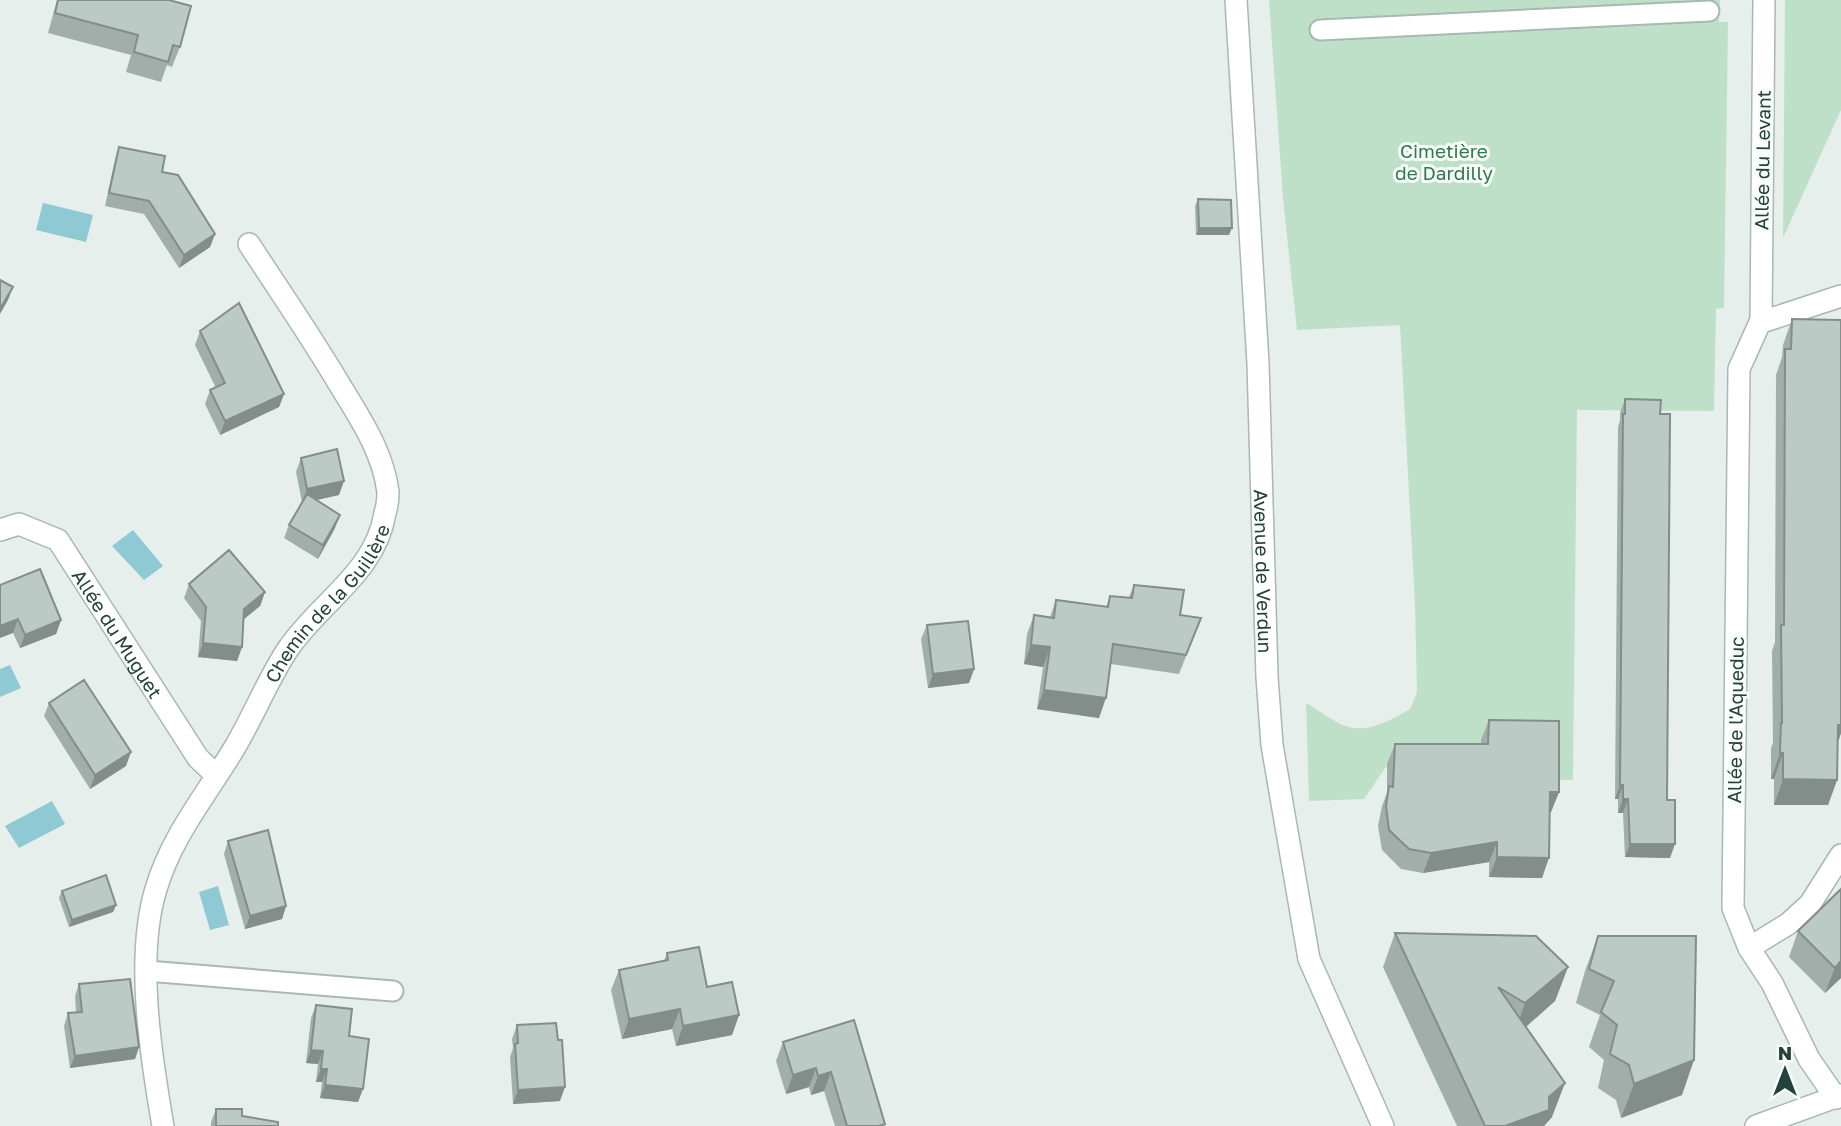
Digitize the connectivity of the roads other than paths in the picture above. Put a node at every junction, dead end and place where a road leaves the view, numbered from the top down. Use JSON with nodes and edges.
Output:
{"nodes":[{"id":1,"x":1236,"y":0,"type":"edge"},
{"id":2,"x":1764,"y":0,"type":"edge"},
{"id":3,"x":1709,"y":11,"type":"edge"},
{"id":4,"x":1320,"y":30,"type":"dead end"},
{"id":5,"x":249,"y":244,"type":"dead end"},
{"id":6,"x":1841,"y":296,"type":"edge"},
{"id":7,"x":1761,"y":320,"type":"junction"},
{"id":8,"x":0,"y":530,"type":"edge"},
{"id":9,"x":216,"y":775,"type":"junction"},
{"id":10,"x":1841,"y":855,"type":"edge"},
{"id":11,"x":1749,"y":948,"type":"junction"},
{"id":12,"x":147,"y":971,"type":"junction"},
{"id":13,"x":393,"y":991,"type":"dead end"},
{"id":14,"x":1839,"y":1099,"type":"edge"},
{"id":15,"x":163,"y":1126,"type":"edge"},
{"id":16,"x":1383,"y":1126,"type":"edge"},
{"id":17,"x":1756,"y":1126,"type":"edge"}],
"edges":[{"from":1,"to":16,"type":"street","name":"Avenue de Verdun"},
{"from":2,"to":7,"type":"street","name":"Allée du Levant"},
{"from":3,"to":4,"type":"lane"},
{"from":5,"to":9,"type":"street","name":"Chemin de la Guillère"},
{"from":6,"to":7,"type":"street"},
{"from":7,"to":11,"type":"street","name":"Allée de l'Aqueduc"},
{"from":8,"to":9,"type":"street","name":"Allée du Muguet"},
{"from":9,"to":12,"type":"street","name":"Chemin de la Guillère"},
{"from":10,"to":11,"type":"street"},
{"from":11,"to":14,"type":"street","name":"Allée de l'Aqueduc"},
{"from":12,"to":13,"type":"lane"},
{"from":12,"to":15,"type":"street","name":"Chemin de la Guillère"},
{"from":14,"to":17,"type":"street"}]}
